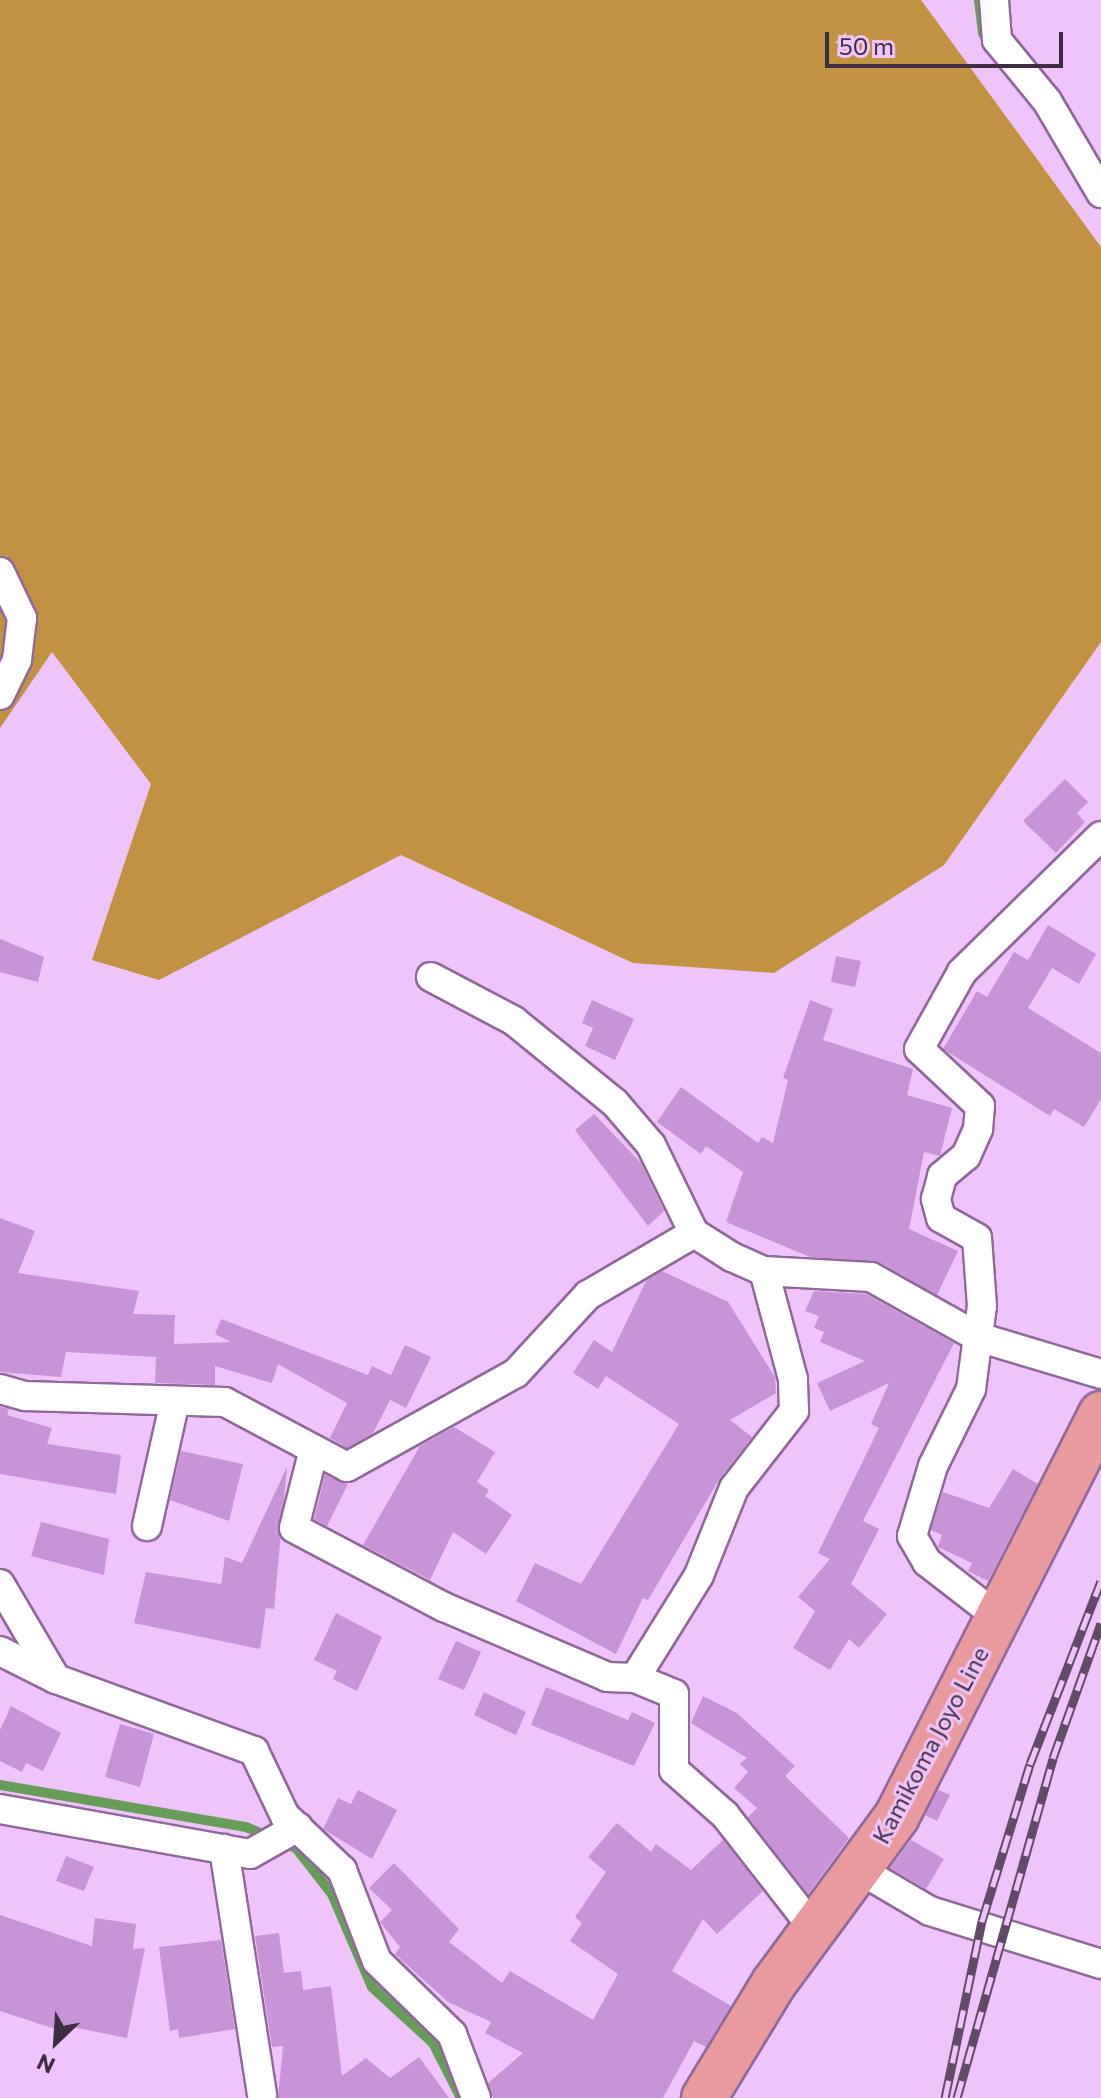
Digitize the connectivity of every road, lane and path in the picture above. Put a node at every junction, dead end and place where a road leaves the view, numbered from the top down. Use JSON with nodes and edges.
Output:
{"nodes":[{"id":1,"x":994,"y":0,"type":"edge"},
{"id":2,"x":1101,"y":193,"type":"edge"},
{"id":3,"x":0,"y":572,"type":"edge"},
{"id":4,"x":0,"y":695,"type":"edge"},
{"id":5,"x":1101,"y":836,"type":"edge"},
{"id":6,"x":431,"y":977,"type":"dead end"},
{"id":7,"x":694,"y":1233,"type":"junction"},
{"id":8,"x":764,"y":1271,"type":"junction"},
{"id":9,"x":978,"y":1337,"type":"junction"},
{"id":10,"x":1101,"y":1374,"type":"edge"},
{"id":11,"x":0,"y":1389,"type":"edge"},
{"id":12,"x":175,"y":1401,"type":"junction"},
{"id":13,"x":1101,"y":1414,"type":"edge"},
{"id":14,"x":313,"y":1453,"type":"junction"},
{"id":15,"x":147,"y":1526,"type":"dead end"},
{"id":16,"x":0,"y":1584,"type":"edge"},
{"id":17,"x":998,"y":1617,"type":"junction"},
{"id":18,"x":0,"y":1651,"type":"edge"},
{"id":19,"x":635,"y":1678,"type":"junction"},
{"id":20,"x":56,"y":1679,"type":"junction"},
{"id":21,"x":0,"y":1809,"type":"edge"},
{"id":22,"x":298,"y":1827,"type":"junction"},
{"id":23,"x":224,"y":1849,"type":"junction"},
{"id":24,"x":860,"y":1870,"type":"junction"},
{"id":25,"x":815,"y":1930,"type":"junction"},
{"id":26,"x":1101,"y":1964,"type":"edge"},
{"id":27,"x":262,"y":2095,"type":"dead end"},
{"id":28,"x":476,"y":2098,"type":"edge"},
{"id":29,"x":704,"y":2098,"type":"edge"}],
"edges":[{"from":1,"to":2,"type":"street"},
{"from":3,"to":4,"type":"street"},
{"from":5,"to":9,"type":"street"},
{"from":6,"to":7,"type":"street"},
{"from":7,"to":8,"type":"street"},
{"from":7,"to":14,"type":"street"},
{"from":8,"to":9,"type":"street"},
{"from":8,"to":19,"type":"street"},
{"from":9,"to":10,"type":"street"},
{"from":9,"to":17,"type":"street"},
{"from":11,"to":12,"type":"street"},
{"from":12,"to":14,"type":"street"},
{"from":12,"to":15,"type":"street"},
{"from":13,"to":17,"type":"main road","name":"Kamikoma Joyo Line"},
{"from":14,"to":19,"type":"street"},
{"from":16,"to":20,"type":"street"},
{"from":17,"to":24,"type":"main road","name":"Kamikoma Joyo Line"},
{"from":18,"to":20,"type":"street"},
{"from":19,"to":25,"type":"street"},
{"from":20,"to":22,"type":"street"},
{"from":21,"to":23,"type":"street"},
{"from":22,"to":23,"type":"street"},
{"from":22,"to":28,"type":"street"},
{"from":23,"to":27,"type":"street"},
{"from":24,"to":25,"type":"main road","name":"Kamikoma Joyo Line"},
{"from":24,"to":26,"type":"street"},
{"from":25,"to":29,"type":"main road","name":"Kamikoma Joyo Line"}]}
